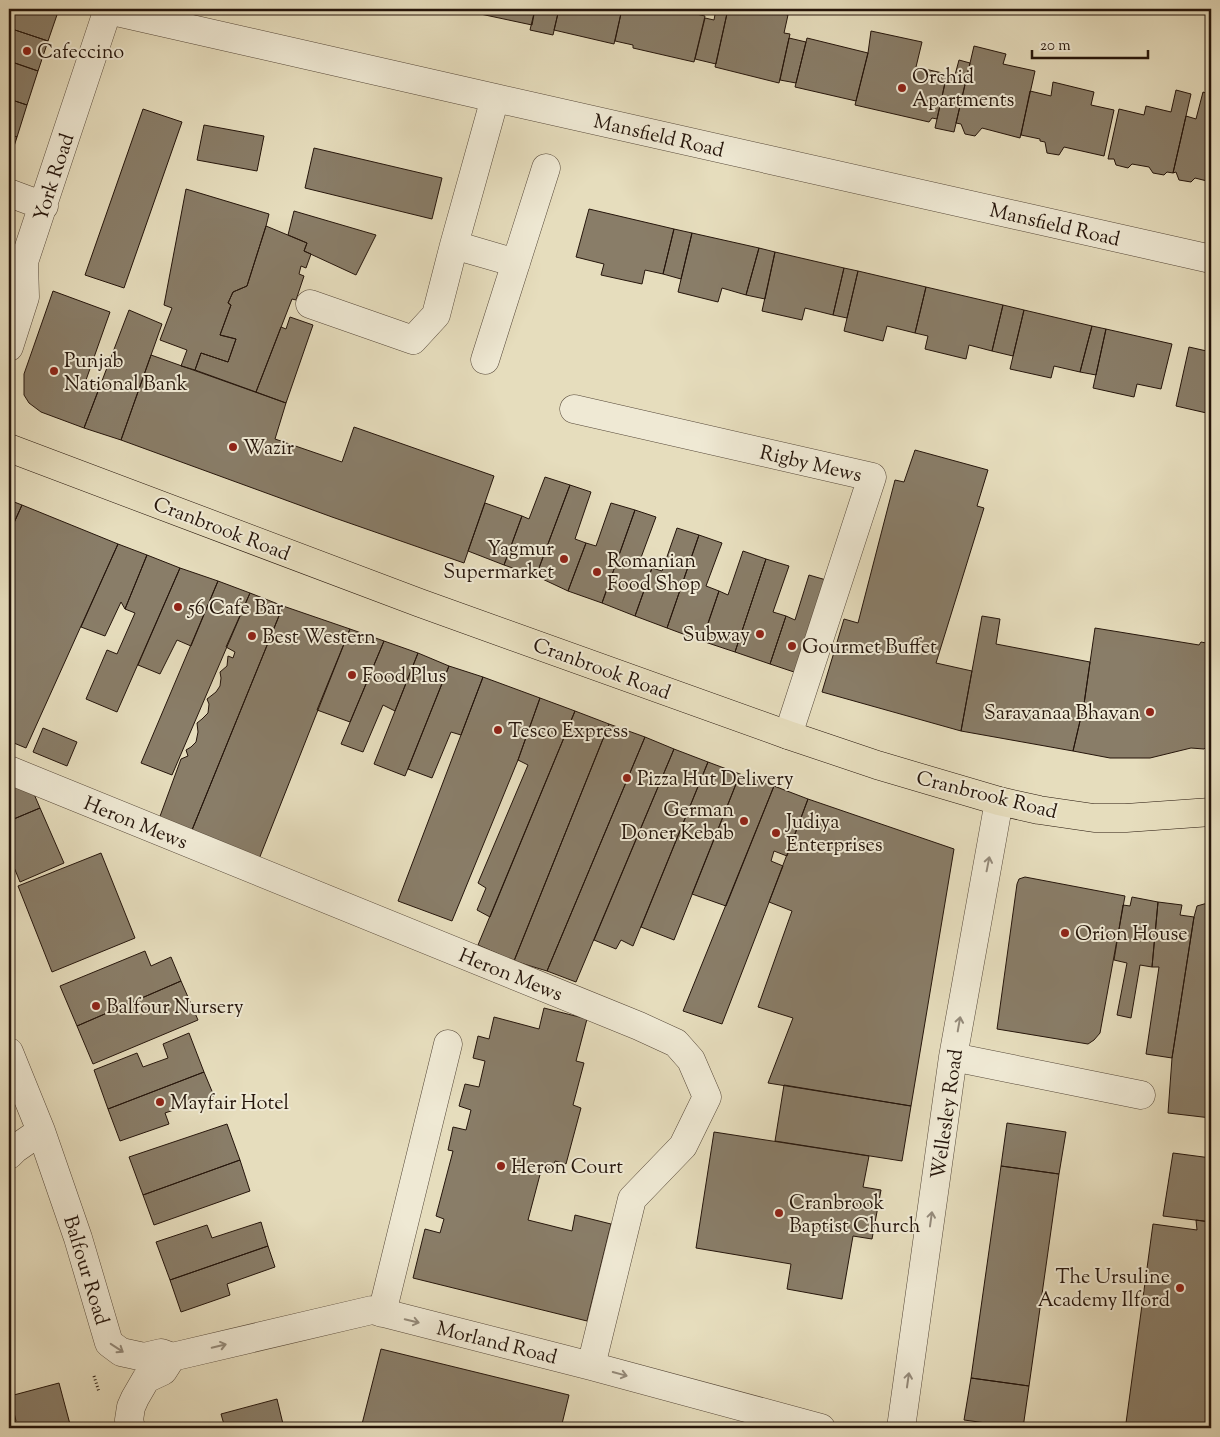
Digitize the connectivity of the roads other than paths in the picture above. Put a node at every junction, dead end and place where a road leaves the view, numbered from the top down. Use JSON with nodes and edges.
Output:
{"nodes":[{"id":1,"x":108,"y":9,"type":"edge"},
{"id":2,"x":495,"y":98,"type":"junction"},
{"id":3,"x":546,"y":168,"type":"dead end"},
{"id":4,"x":9,"y":193,"type":"edge"},
{"id":5,"x":44,"y":206,"type":"junction"},
{"id":6,"x":454,"y":245,"type":"junction"},
{"id":7,"x":1211,"y":259,"type":"edge"},
{"id":8,"x":516,"y":263,"type":"junction"},
{"id":9,"x":310,"y":304,"type":"dead end"},
{"id":10,"x":9,"y":347,"type":"edge"},
{"id":11,"x":485,"y":360,"type":"dead end"},
{"id":12,"x":574,"y":409,"type":"dead end"},
{"id":13,"x":9,"y":448,"type":"edge"},
{"id":14,"x":788,"y":735,"type":"junction"},
{"id":15,"x":9,"y":770,"type":"edge"},
{"id":16,"x":999,"y":801,"type":"junction"},
{"id":17,"x":1211,"y":812,"type":"edge"},
{"id":18,"x":448,"y":1044,"type":"dead end"},
{"id":19,"x":9,"y":1052,"type":"edge"},
{"id":20,"x":953,"y":1057,"type":"junction"},
{"id":21,"x":1140,"y":1095,"type":"dead end"},
{"id":22,"x":41,"y":1131,"type":"junction"},
{"id":23,"x":9,"y":1155,"type":"edge"},
{"id":24,"x":382,"y":1313,"type":"junction"},
{"id":25,"x":172,"y":1357,"type":"junction"},
{"id":26,"x":591,"y":1366,"type":"junction"},
{"id":27,"x":131,"y":1428,"type":"edge"},
{"id":28,"x":821,"y":1428,"type":"edge"},
{"id":29,"x":901,"y":1428,"type":"edge"}],
"edges":[{"from":1,"to":2,"type":"street","name":"Mansfield Road"},
{"from":1,"to":5,"type":"street","name":"York Road"},
{"from":2,"to":6,"type":"street"},
{"from":2,"to":7,"type":"street","name":"Mansfield Road"},
{"from":3,"to":8,"type":"street"},
{"from":4,"to":5,"type":"street"},
{"from":5,"to":10,"type":"street","name":"York Road"},
{"from":6,"to":8,"type":"street"},
{"from":6,"to":9,"type":"street"},
{"from":8,"to":11,"type":"street"},
{"from":12,"to":14,"type":"street","name":"Rigby Mews"},
{"from":13,"to":14,"type":"main road","name":"Cranbrook Road"},
{"from":14,"to":16,"type":"main road","name":"Cranbrook Road"},
{"from":15,"to":26,"type":"street","name":"Heron Mews"},
{"from":16,"to":17,"type":"main road","name":"Cranbrook Road"},
{"from":20,"to":16,"type":"street","name":"Wellesley Road","one_way":true},
{"from":18,"to":24,"type":"street"},
{"from":19,"to":22,"type":"street","name":"Balfour Road"},
{"from":20,"to":21,"type":"street"},
{"from":29,"to":20,"type":"street","name":"Wellesley Road","one_way":true},
{"from":22,"to":23,"type":"street"},
{"from":22,"to":25,"type":"street","name":"Balfour Road","one_way":true},
{"from":25,"to":24,"type":"street","name":"Morland Road","one_way":true},
{"from":24,"to":26,"type":"street","name":"Morland Road","one_way":true},
{"from":25,"to":27,"type":"street"},
{"from":26,"to":28,"type":"street","name":"Morland Road","one_way":true}]}
